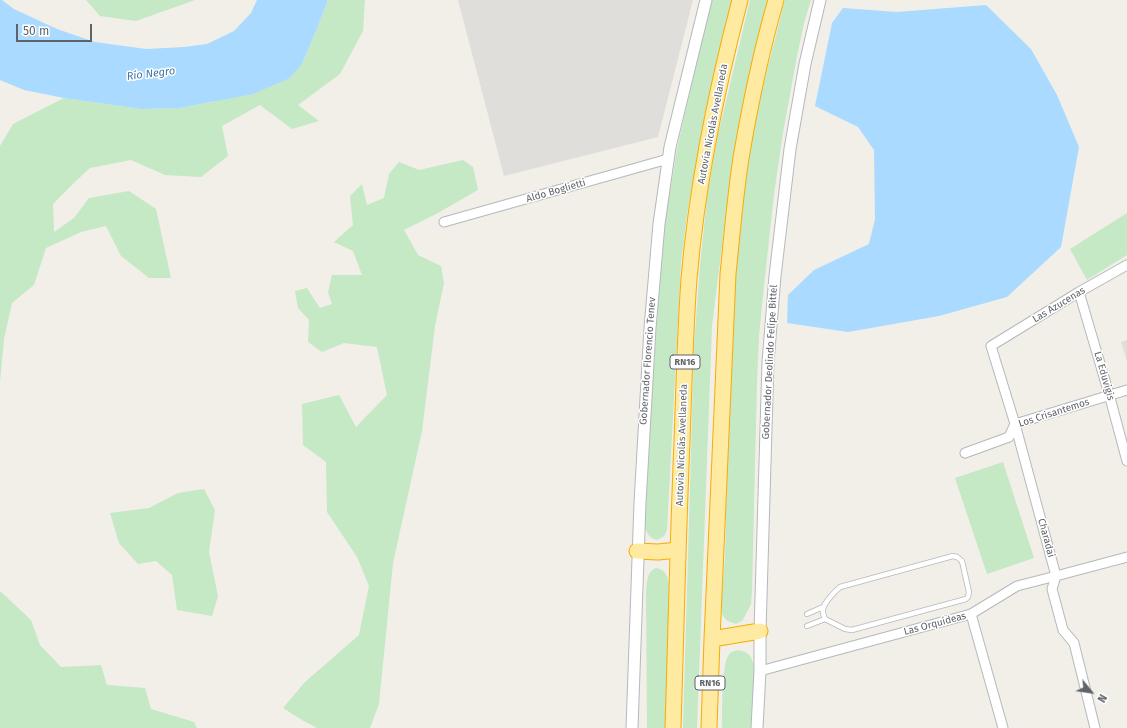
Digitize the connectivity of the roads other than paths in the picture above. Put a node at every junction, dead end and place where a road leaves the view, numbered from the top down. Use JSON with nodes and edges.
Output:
{"nodes":[{"id":1,"x":706,"y":0,"type":"edge"},
{"id":2,"x":740,"y":0,"type":"edge"},
{"id":3,"x":776,"y":0,"type":"edge"},
{"id":4,"x":820,"y":0,"type":"edge"},
{"id":5,"x":668,"y":159,"type":"junction"},
{"id":6,"x":444,"y":222,"type":"dead end"},
{"id":7,"x":1127,"y":265,"type":"edge"},
{"id":8,"x":1079,"y":292,"type":"junction"},
{"id":9,"x":991,"y":346,"type":"joint"},
{"id":10,"x":1127,"y":390,"type":"edge"},
{"id":11,"x":1109,"y":394,"type":"junction"},
{"id":12,"x":1015,"y":424,"type":"junction"},
{"id":13,"x":965,"y":453,"type":"dead end"},
{"id":14,"x":1127,"y":461,"type":"edge"},
{"id":15,"x":678,"y":550,"type":"junction"},
{"id":16,"x":637,"y":551,"type":"junction"},
{"id":17,"x":1127,"y":556,"type":"edge"},
{"id":18,"x":1056,"y":576,"type":"junction"},
{"id":19,"x":824,"y":607,"type":"junction"},
{"id":20,"x":807,"y":614,"type":"dead end"},
{"id":21,"x":971,"y":614,"type":"junction"},
{"id":22,"x":825,"y":619,"type":"junction"},
{"id":23,"x":807,"y":626,"type":"dead end"},
{"id":24,"x":760,"y":632,"type":"junction"},
{"id":25,"x":712,"y":639,"type":"junction"},
{"id":26,"x":760,"y":671,"type":"junction"},
{"id":27,"x":632,"y":728,"type":"edge"},
{"id":28,"x":673,"y":728,"type":"edge"},
{"id":29,"x":709,"y":728,"type":"edge"},
{"id":30,"x":757,"y":728,"type":"edge"},
{"id":31,"x":1003,"y":728,"type":"edge"},
{"id":32,"x":1095,"y":728,"type":"edge"}],
"edges":[{"from":1,"to":5,"type":"street","name":"Gobernador Florencio Tenev"},
{"from":2,"to":15,"type":"highway","name":"Autovía Nicolás Avellaneda","number":"RN16"},
{"from":3,"to":25,"type":"highway","number":"RN16"},
{"from":4,"to":24,"type":"street","name":"Gobernador Deolindo Felipe Bittel"},
{"from":5,"to":6,"type":"street","name":"Aldo Boglietti"},
{"from":5,"to":16,"type":"street","name":"Gobernador Florencio Tenev"},
{"from":7,"to":8,"type":"street","name":"Las Azucenas"},
{"from":8,"to":9,"type":"street","name":"Las Azucenas"},
{"from":8,"to":11,"type":"street","name":"La Eduvigis"},
{"from":9,"to":12,"type":"street","name":"Charadai"},
{"from":10,"to":11,"type":"street","name":"Los Crisantemos"},
{"from":11,"to":12,"type":"street","name":"Los Crisantemos"},
{"from":11,"to":14,"type":"street","name":"La Eduvigis"},
{"from":12,"to":13,"type":"street","name":"Los Crisantemos"},
{"from":12,"to":18,"type":"street","name":"Charadai"},
{"from":15,"to":16,"type":"highway"},
{"from":15,"to":28,"type":"highway","name":"Autovía Nicolás Avellaneda","number":"RN16"},
{"from":16,"to":27,"type":"street","name":"Gobernador Florencio Tenev"},
{"from":17,"to":18,"type":"street","name":"Las Orquídeas"},
{"from":18,"to":21,"type":"street","name":"Las Orquídeas"},
{"from":18,"to":32,"type":"street","name":"Charadai"},
{"from":19,"to":20,"type":"lane"},
{"from":19,"to":22,"type":"lane"},
{"from":19,"to":22,"type":"lane"},
{"from":21,"to":26,"type":"street","name":"Las Orquídeas"},
{"from":21,"to":31,"type":"street"},
{"from":22,"to":23,"type":"lane"},
{"from":24,"to":25,"type":"highway"},
{"from":24,"to":26,"type":"street","name":"Gobernador Deolindo Felipe Bittel"},
{"from":25,"to":29,"type":"highway","number":"RN16"},
{"from":26,"to":30,"type":"street","name":"Gobernador Deolindo Felipe Bittel"}]}
